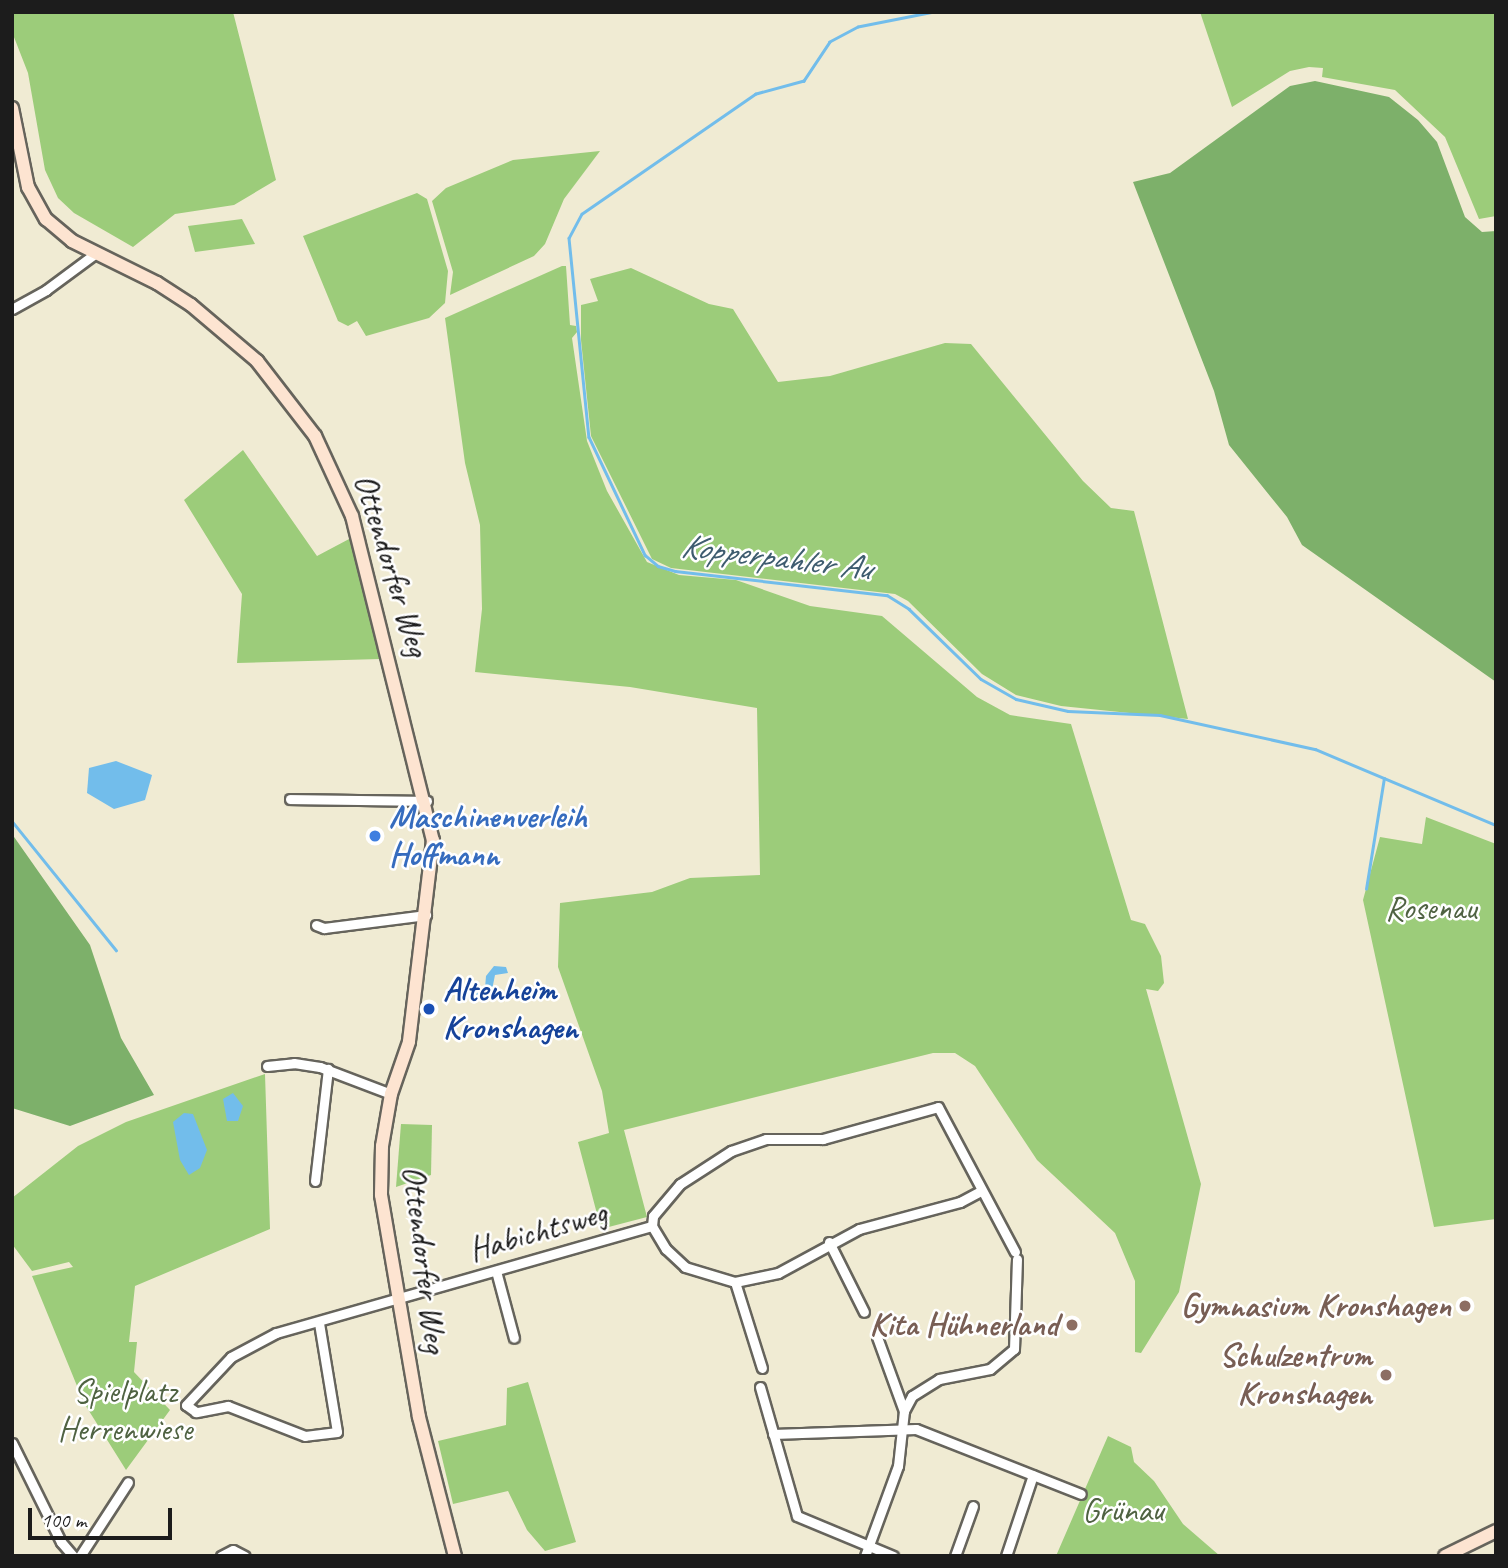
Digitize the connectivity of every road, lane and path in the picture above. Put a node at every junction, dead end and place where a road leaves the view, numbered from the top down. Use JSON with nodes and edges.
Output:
{"nodes":[{"id":1,"x":12,"y":108,"type":"edge"},
{"id":2,"x":96,"y":253,"type":"junction"},
{"id":3,"x":12,"y":309,"type":"edge"},
{"id":4,"x":290,"y":799,"type":"dead end"},
{"id":5,"x":427,"y":801,"type":"junction"},
{"id":6,"x":426,"y":915,"type":"junction"},
{"id":7,"x":316,"y":925,"type":"dead end"},
{"id":8,"x":267,"y":1066,"type":"dead end"},
{"id":9,"x":328,"y":1069,"type":"junction"},
{"id":10,"x":391,"y":1094,"type":"junction"},
{"id":11,"x":315,"y":1181,"type":"dead end"},
{"id":12,"x":981,"y":1191,"type":"junction"},
{"id":13,"x":652,"y":1226,"type":"junction"},
{"id":14,"x":829,"y":1242,"type":"junction"},
{"id":15,"x":496,"y":1271,"type":"junction"},
{"id":16,"x":735,"y":1282,"type":"junction"},
{"id":17,"x":398,"y":1300,"type":"junction"},
{"id":18,"x":864,"y":1312,"type":"dead end"},
{"id":19,"x":319,"y":1323,"type":"junction"},
{"id":20,"x":877,"y":1337,"type":"dead end"},
{"id":21,"x":514,"y":1338,"type":"dead end"},
{"id":22,"x":762,"y":1368,"type":"dead end"},
{"id":23,"x":760,"y":1387,"type":"dead end"},
{"id":24,"x":904,"y":1410,"type":"junction"},
{"id":25,"x":905,"y":1427,"type":"junction"},
{"id":26,"x":773,"y":1434,"type":"junction"},
{"id":27,"x":12,"y":1443,"type":"edge"},
{"id":28,"x":1032,"y":1475,"type":"junction"},
{"id":29,"x":128,"y":1482,"type":"dead end"},
{"id":30,"x":1081,"y":1494,"type":"dead end"},
{"id":31,"x":973,"y":1506,"type":"dead end"},
{"id":32,"x":1496,"y":1531,"type":"edge"},
{"id":33,"x":866,"y":1551,"type":"edge"},
{"id":34,"x":73,"y":1556,"type":"edge"},
{"id":35,"x":80,"y":1556,"type":"edge"},
{"id":36,"x":221,"y":1556,"type":"edge"},
{"id":37,"x":245,"y":1556,"type":"edge"},
{"id":38,"x":455,"y":1556,"type":"edge"},
{"id":39,"x":892,"y":1556,"type":"edge"},
{"id":40,"x":955,"y":1556,"type":"edge"},
{"id":41,"x":1006,"y":1556,"type":"edge"},
{"id":42,"x":1445,"y":1556,"type":"edge"}],
"edges":[{"from":1,"to":2,"type":"main road","name":"Ottendorfer Weg"},
{"from":2,"to":3,"type":"street"},
{"from":2,"to":5,"type":"main road","name":"Ottendorfer Weg"},
{"from":4,"to":5,"type":"street"},
{"from":5,"to":6,"type":"main road","name":"Ottendorfer Weg"},
{"from":6,"to":7,"type":"street"},
{"from":6,"to":10,"type":"main road","name":"Ottendorfer Weg"},
{"from":8,"to":9,"type":"street"},
{"from":9,"to":10,"type":"street"},
{"from":9,"to":11,"type":"street"},
{"from":10,"to":17,"type":"main road","name":"Ottendorfer Weg"},
{"from":12,"to":13,"type":"street"},
{"from":12,"to":14,"type":"street"},
{"from":12,"to":24,"type":"street"},
{"from":13,"to":15,"type":"street","name":"Habichtsweg"},
{"from":13,"to":16,"type":"street"},
{"from":14,"to":16,"type":"street"},
{"from":14,"to":18,"type":"street"},
{"from":15,"to":17,"type":"street","name":"Habichtsweg"},
{"from":15,"to":21,"type":"street"},
{"from":16,"to":22,"type":"street"},
{"from":17,"to":19,"type":"street","name":"Habichtsweg"},
{"from":17,"to":38,"type":"main road","name":"Ottendorfer Weg"},
{"from":19,"to":19,"type":"street","name":"Habichtsweg"},
{"from":20,"to":24,"type":"street"},
{"from":23,"to":26,"type":"street"},
{"from":24,"to":25,"type":"street"},
{"from":25,"to":26,"type":"street"},
{"from":25,"to":28,"type":"street"},
{"from":25,"to":33,"type":"street"},
{"from":26,"to":33,"type":"street"},
{"from":27,"to":34,"type":"street"},
{"from":28,"to":30,"type":"street"},
{"from":28,"to":41,"type":"street"},
{"from":29,"to":35,"type":"street"},
{"from":31,"to":40,"type":"street"},
{"from":32,"to":42,"type":"main road"},
{"from":33,"to":39,"type":"street"},
{"from":36,"to":37,"type":"street"}]}
